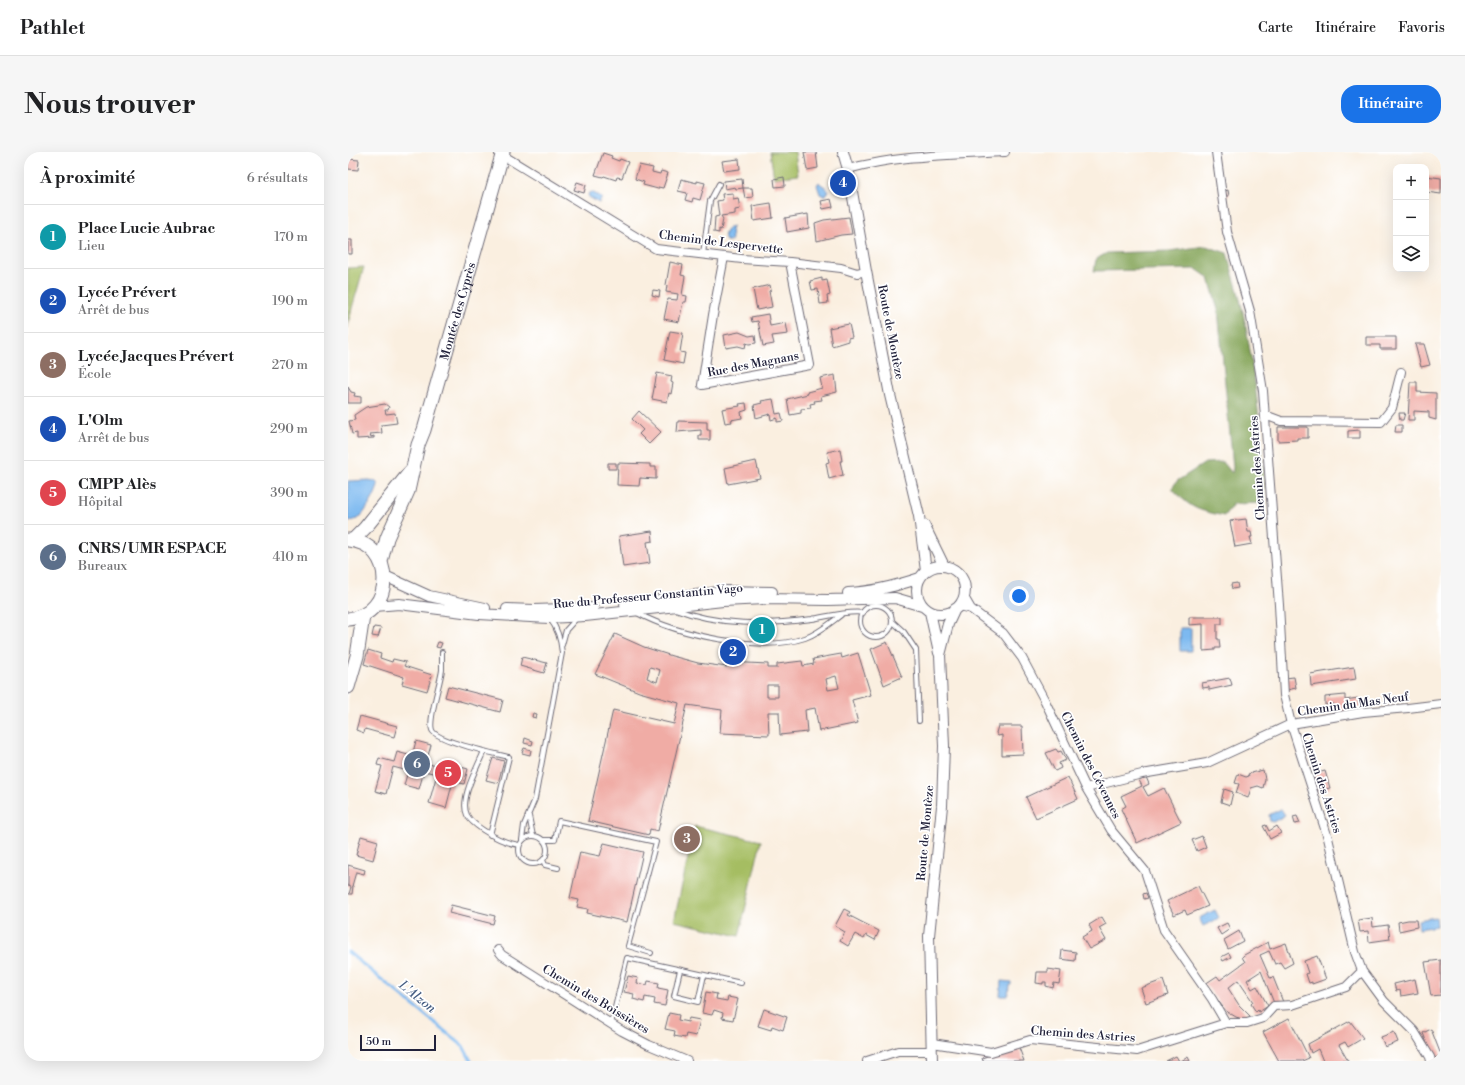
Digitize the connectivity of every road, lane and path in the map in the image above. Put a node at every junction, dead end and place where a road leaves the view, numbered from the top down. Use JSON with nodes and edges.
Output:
{"nodes":[{"id":1,"x":843,"y":152,"type":"edge"},
{"id":2,"x":1005,"y":152,"type":"edge"},
{"id":3,"x":1216,"y":152,"type":"edge"},
{"id":4,"x":500,"y":153,"type":"edge"},
{"id":5,"x":848,"y":169,"type":"junction"},
{"id":6,"x":719,"y":184,"type":"dead end"},
{"id":7,"x":702,"y":254,"type":"junction"},
{"id":8,"x":724,"y":257,"type":"junction"},
{"id":9,"x":790,"y":262,"type":"junction"},
{"id":10,"x":866,"y":272,"type":"junction"},
{"id":11,"x":1402,"y":372,"type":"dead end"},
{"id":12,"x":1265,"y":415,"type":"junction"},
{"id":13,"x":411,"y":470,"type":"junction"},
{"id":14,"x":919,"y":516,"type":"junction"},
{"id":15,"x":351,"y":540,"type":"edge"},
{"id":16,"x":381,"y":561,"type":"junction"},
{"id":17,"x":944,"y":566,"type":"junction"},
{"id":18,"x":923,"y":574,"type":"junction"},
{"id":19,"x":385,"y":576,"type":"junction"},
{"id":20,"x":895,"y":598,"type":"junction"},
{"id":21,"x":959,"y":604,"type":"junction"},
{"id":22,"x":375,"y":606,"type":"junction"},
{"id":23,"x":669,"y":606,"type":"junction"},
{"id":24,"x":881,"y":607,"type":"junction"},
{"id":25,"x":926,"y":609,"type":"junction"},
{"id":26,"x":633,"y":611,"type":"junction"},
{"id":27,"x":863,"y":613,"type":"junction"},
{"id":28,"x":840,"y":615,"type":"junction"},
{"id":29,"x":363,"y":616,"type":"junction"},
{"id":30,"x":578,"y":617,"type":"junction"},
{"id":31,"x":549,"y":618,"type":"junction"},
{"id":32,"x":348,"y":620,"type":"edge"},
{"id":33,"x":892,"y":621,"type":"junction"},
{"id":34,"x":561,"y":648,"type":"junction"},
{"id":35,"x":442,"y":652,"type":"dead end"},
{"id":36,"x":940,"y":655,"type":"junction"},
{"id":37,"x":348,"y":687,"type":"edge"},
{"id":38,"x":1441,"y":704,"type":"edge"},
{"id":39,"x":919,"y":721,"type":"dead end"},
{"id":40,"x":1291,"y":724,"type":"junction"},
{"id":41,"x":484,"y":751,"type":"junction"},
{"id":42,"x":1086,"y":788,"type":"junction"},
{"id":43,"x":529,"y":815,"type":"junction"},
{"id":44,"x":490,"y":835,"type":"junction"},
{"id":45,"x":533,"y":836,"type":"junction"},
{"id":46,"x":522,"y":840,"type":"junction"},
{"id":47,"x":543,"y":840,"type":"junction"},
{"id":48,"x":519,"y":845,"type":"junction"},
{"id":49,"x":543,"y":860,"type":"junction"},
{"id":50,"x":558,"y":868,"type":"dead end"},
{"id":51,"x":498,"y":950,"type":"dead end"},
{"id":52,"x":651,"y":953,"type":"dead end"},
{"id":53,"x":680,"y":970,"type":"junction"},
{"id":54,"x":1362,"y":971,"type":"junction"},
{"id":55,"x":704,"y":975,"type":"junction"},
{"id":56,"x":741,"y":983,"type":"dead end"},
{"id":57,"x":1226,"y":1023,"type":"junction"},
{"id":58,"x":611,"y":1024,"type":"junction"},
{"id":59,"x":932,"y":1052,"type":"edge"},
{"id":60,"x":687,"y":1061,"type":"edge"},
{"id":61,"x":867,"y":1061,"type":"edge"},
{"id":62,"x":1431,"y":1061,"type":"edge"}],
"edges":[{"from":1,"to":5,"type":"street","name":"Route de Montèze"},
{"from":2,"to":5,"type":"street"},
{"from":3,"to":12,"type":"street","name":"Chemin des Astries"},
{"from":4,"to":7,"type":"street","name":"Chemin de Lespervette"},
{"from":4,"to":13,"type":"main road","name":"Montée des Cyprès"},
{"from":5,"to":10,"type":"street","name":"Route de Montèze"},
{"from":6,"to":7,"type":"lane"},
{"from":7,"to":8,"type":"street","name":"Chemin de Lespervette"},
{"from":8,"to":9,"type":"street","name":"Chemin de Lespervette"},
{"from":8,"to":9,"type":"street","name":"Rue des Magnans"},
{"from":9,"to":10,"type":"street","name":"Chemin de Lespervette"},
{"from":10,"to":14,"type":"street","name":"Route de Montèze"},
{"from":11,"to":12,"type":"street"},
{"from":12,"to":40,"type":"street","name":"Chemin des Astries"},
{"from":13,"to":15,"type":"main road","name":"Montée des Cyprès"},
{"from":13,"to":16,"type":"main road","name":"Montée des Cyprès"},
{"from":14,"to":17,"type":"street","name":"Route de Montèze"},
{"from":14,"to":18,"type":"street","name":"Route de Montèze"},
{"from":15,"to":16,"type":"main road"},
{"from":16,"to":19,"type":"main road"},
{"from":17,"to":18,"type":"street"},
{"from":17,"to":21,"type":"street"},
{"from":18,"to":19,"type":"street","name":"Rue du Professeur Constantin Vago"},
{"from":18,"to":25,"type":"street"},
{"from":19,"to":22,"type":"main road"},
{"from":20,"to":23,"type":"street","name":"Rue du Professeur Constantin Vago"},
{"from":20,"to":24,"type":"lane"},
{"from":20,"to":25,"type":"street","name":"Rue du Professeur Constantin Vago"},
{"from":21,"to":25,"type":"street"},
{"from":21,"to":36,"type":"street","name":"Route de Montèze"},
{"from":21,"to":42,"type":"street","name":"Chemin des Cévennes"},
{"from":22,"to":29,"type":"main road"},
{"from":22,"to":31,"type":"street","name":"Rue du Professeur Constantin Vago"},
{"from":23,"to":26,"type":"street","name":"Rue du Professeur Constantin Vago"},
{"from":23,"to":28,"type":"lane"},
{"from":24,"to":27,"type":"lane"},
{"from":24,"to":33,"type":"lane"},
{"from":25,"to":36,"type":"street"},
{"from":26,"to":28,"type":"lane"},
{"from":26,"to":30,"type":"street","name":"Rue du Professeur Constantin Vago"},
{"from":27,"to":28,"type":"lane"},
{"from":27,"to":33,"type":"lane"},
{"from":29,"to":32,"type":"main road"},
{"from":29,"to":37,"type":"main road"},
{"from":30,"to":31,"type":"street","name":"Rue du Professeur Constantin Vago"},
{"from":30,"to":34,"type":"lane"},
{"from":31,"to":34,"type":"lane"},
{"from":33,"to":39,"type":"lane"},
{"from":34,"to":43,"type":"lane"},
{"from":35,"to":41,"type":"lane"},
{"from":36,"to":59,"type":"street","name":"Route de Montèze"},
{"from":38,"to":40,"type":"street","name":"Chemin du Mas Neuf"},
{"from":40,"to":42,"type":"street","name":"Chemin du Mas Neuf"},
{"from":40,"to":54,"type":"street","name":"Chemin des Astries"},
{"from":41,"to":44,"type":"lane"},
{"from":41,"to":44,"type":"lane"},
{"from":42,"to":57,"type":"street","name":"Chemin des Cévennes"},
{"from":43,"to":45,"type":"lane"},
{"from":43,"to":46,"type":"lane"},
{"from":44,"to":48,"type":"lane"},
{"from":45,"to":46,"type":"lane"},
{"from":45,"to":47,"type":"lane"},
{"from":46,"to":48,"type":"lane"},
{"from":47,"to":49,"type":"lane"},
{"from":47,"to":52,"type":"lane"},
{"from":48,"to":49,"type":"lane"},
{"from":49,"to":50,"type":"lane"},
{"from":51,"to":58,"type":"street","name":"Chemin des Boissières"},
{"from":53,"to":55,"type":"lane"},
{"from":53,"to":55,"type":"lane"},
{"from":53,"to":58,"type":"lane"},
{"from":54,"to":57,"type":"street","name":"Chemin des Astries"},
{"from":54,"to":62,"type":"street"},
{"from":55,"to":56,"type":"lane"},
{"from":57,"to":59,"type":"street","name":"Chemin des Astries"},
{"from":58,"to":60,"type":"street","name":"Chemin des Boissières"},
{"from":59,"to":61,"type":"street"}]}
